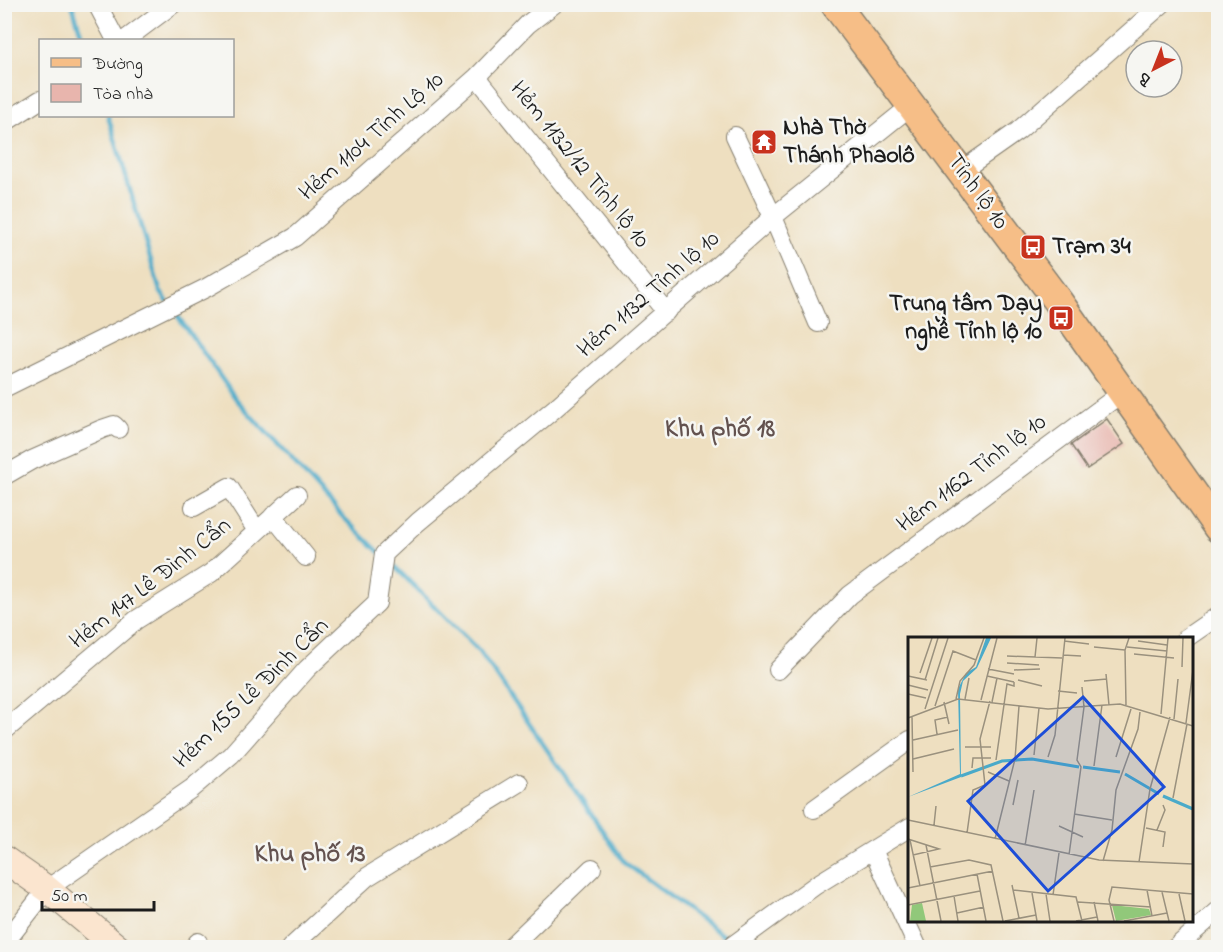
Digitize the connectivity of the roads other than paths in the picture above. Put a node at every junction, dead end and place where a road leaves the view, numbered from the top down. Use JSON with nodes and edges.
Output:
{"nodes":[{"id":1,"x":97,"y":4,"type":"edge"},
{"id":2,"x":173,"y":4,"type":"edge"},
{"id":3,"x":554,"y":4,"type":"edge"},
{"id":4,"x":835,"y":4,"type":"edge"},
{"id":5,"x":1162,"y":4,"type":"edge"},
{"id":6,"x":115,"y":39,"type":"edge"},
{"id":7,"x":126,"y":39,"type":"edge"},
{"id":8,"x":477,"y":76,"type":"junction"},
{"id":9,"x":39,"y":101,"type":"edge"},
{"id":10,"x":912,"y":105,"type":"junction"},
{"id":11,"x":4,"y":123,"type":"edge"},
{"id":12,"x":735,"y":136,"type":"dead end"},
{"id":13,"x":961,"y":171,"type":"junction"},
{"id":14,"x":773,"y":218,"type":"junction"},
{"id":15,"x":666,"y":312,"type":"junction"},
{"id":16,"x":818,"y":323,"type":"dead end"},
{"id":17,"x":4,"y":388,"type":"edge"},
{"id":18,"x":1123,"y":392,"type":"junction"},
{"id":19,"x":118,"y":429,"type":"dead end"},
{"id":20,"x":4,"y":476,"type":"edge"},
{"id":21,"x":297,"y":495,"type":"dead end"},
{"id":22,"x":194,"y":507,"type":"dead end"},
{"id":23,"x":273,"y":516,"type":"junction"},
{"id":24,"x":418,"y":522,"type":"joint"},
{"id":25,"x":1218,"y":528,"type":"edge"},
{"id":26,"x":257,"y":531,"type":"junction"},
{"id":27,"x":306,"y":557,"type":"dead end"},
{"id":28,"x":1218,"y":616,"type":"edge"},
{"id":29,"x":1189,"y":637,"type":"edge"},
{"id":30,"x":778,"y":670,"type":"dead end"},
{"id":31,"x":4,"y":731,"type":"edge"},
{"id":32,"x":908,"y":741,"type":"edge"},
{"id":33,"x":519,"y":783,"type":"dead end"},
{"id":34,"x":814,"y":809,"type":"dead end"},
{"id":35,"x":908,"y":828,"type":"edge"},
{"id":36,"x":873,"y":850,"type":"junction"},
{"id":37,"x":4,"y":859,"type":"edge"},
{"id":38,"x":592,"y":868,"type":"dead end"},
{"id":39,"x":47,"y":889,"type":"junction"},
{"id":40,"x":1218,"y":911,"type":"edge"},
{"id":41,"x":4,"y":944,"type":"edge"},
{"id":42,"x":118,"y":948,"type":"edge"},
{"id":43,"x":290,"y":948,"type":"edge"},
{"id":44,"x":509,"y":948,"type":"edge"},
{"id":45,"x":729,"y":948,"type":"edge"},
{"id":46,"x":918,"y":948,"type":"edge"},
{"id":47,"x":1175,"y":948,"type":"edge"}],
"edges":[{"from":1,"to":6,"type":"street"},
{"from":2,"to":7,"type":"street"},
{"from":3,"to":8,"type":"street","name":"Hẻm 1104 Tỉnh Lộ 10"},
{"from":4,"to":10,"type":"main road","name":"Tỉnh lộ 10"},
{"from":5,"to":13,"type":"street"},
{"from":8,"to":15,"type":"street","name":"Hẻm 1132/12 Tỉnh lộ 10"},
{"from":8,"to":17,"type":"street","name":"Hẻm 1104 Tỉnh Lộ 10"},
{"from":9,"to":11,"type":"street"},
{"from":10,"to":13,"type":"main road","name":"Tỉnh lộ 10"},
{"from":10,"to":14,"type":"street","name":"Hẻm 1132 Tỉnh lộ 10"},
{"from":12,"to":14,"type":"street"},
{"from":13,"to":18,"type":"main road","name":"Tỉnh lộ 10"},
{"from":14,"to":15,"type":"street","name":"Hẻm 1132 Tỉnh lộ 10"},
{"from":14,"to":16,"type":"street"},
{"from":15,"to":24,"type":"street","name":"Hẻm 1132 Tỉnh lộ 10"},
{"from":18,"to":25,"type":"main road","name":"Tỉnh lộ 10"},
{"from":18,"to":30,"type":"street","name":"Hẻm 1162 Tỉnh lộ 10"},
{"from":19,"to":20,"type":"street"},
{"from":21,"to":23,"type":"street","name":"Hẻm 147 Lê Đình Cẩn"},
{"from":22,"to":26,"type":"street"},
{"from":23,"to":26,"type":"street","name":"Hẻm 147 Lê Đình Cẩn"},
{"from":23,"to":27,"type":"street"},
{"from":24,"to":39,"type":"street","name":"Hẻm 155 Lê Đình Cẩn"},
{"from":26,"to":31,"type":"street","name":"Hẻm 147 Lê Đình Cẩn"},
{"from":28,"to":29,"type":"street"},
{"from":32,"to":34,"type":"street"},
{"from":33,"to":43,"type":"street"},
{"from":35,"to":36,"type":"street"},
{"from":36,"to":45,"type":"street"},
{"from":36,"to":46,"type":"street"},
{"from":37,"to":39,"type":"street"},
{"from":38,"to":44,"type":"street"},
{"from":39,"to":41,"type":"street","name":"Hẻm 155 Lê Đình Cẩn"},
{"from":39,"to":42,"type":"street"},
{"from":40,"to":47,"type":"street"}]}
